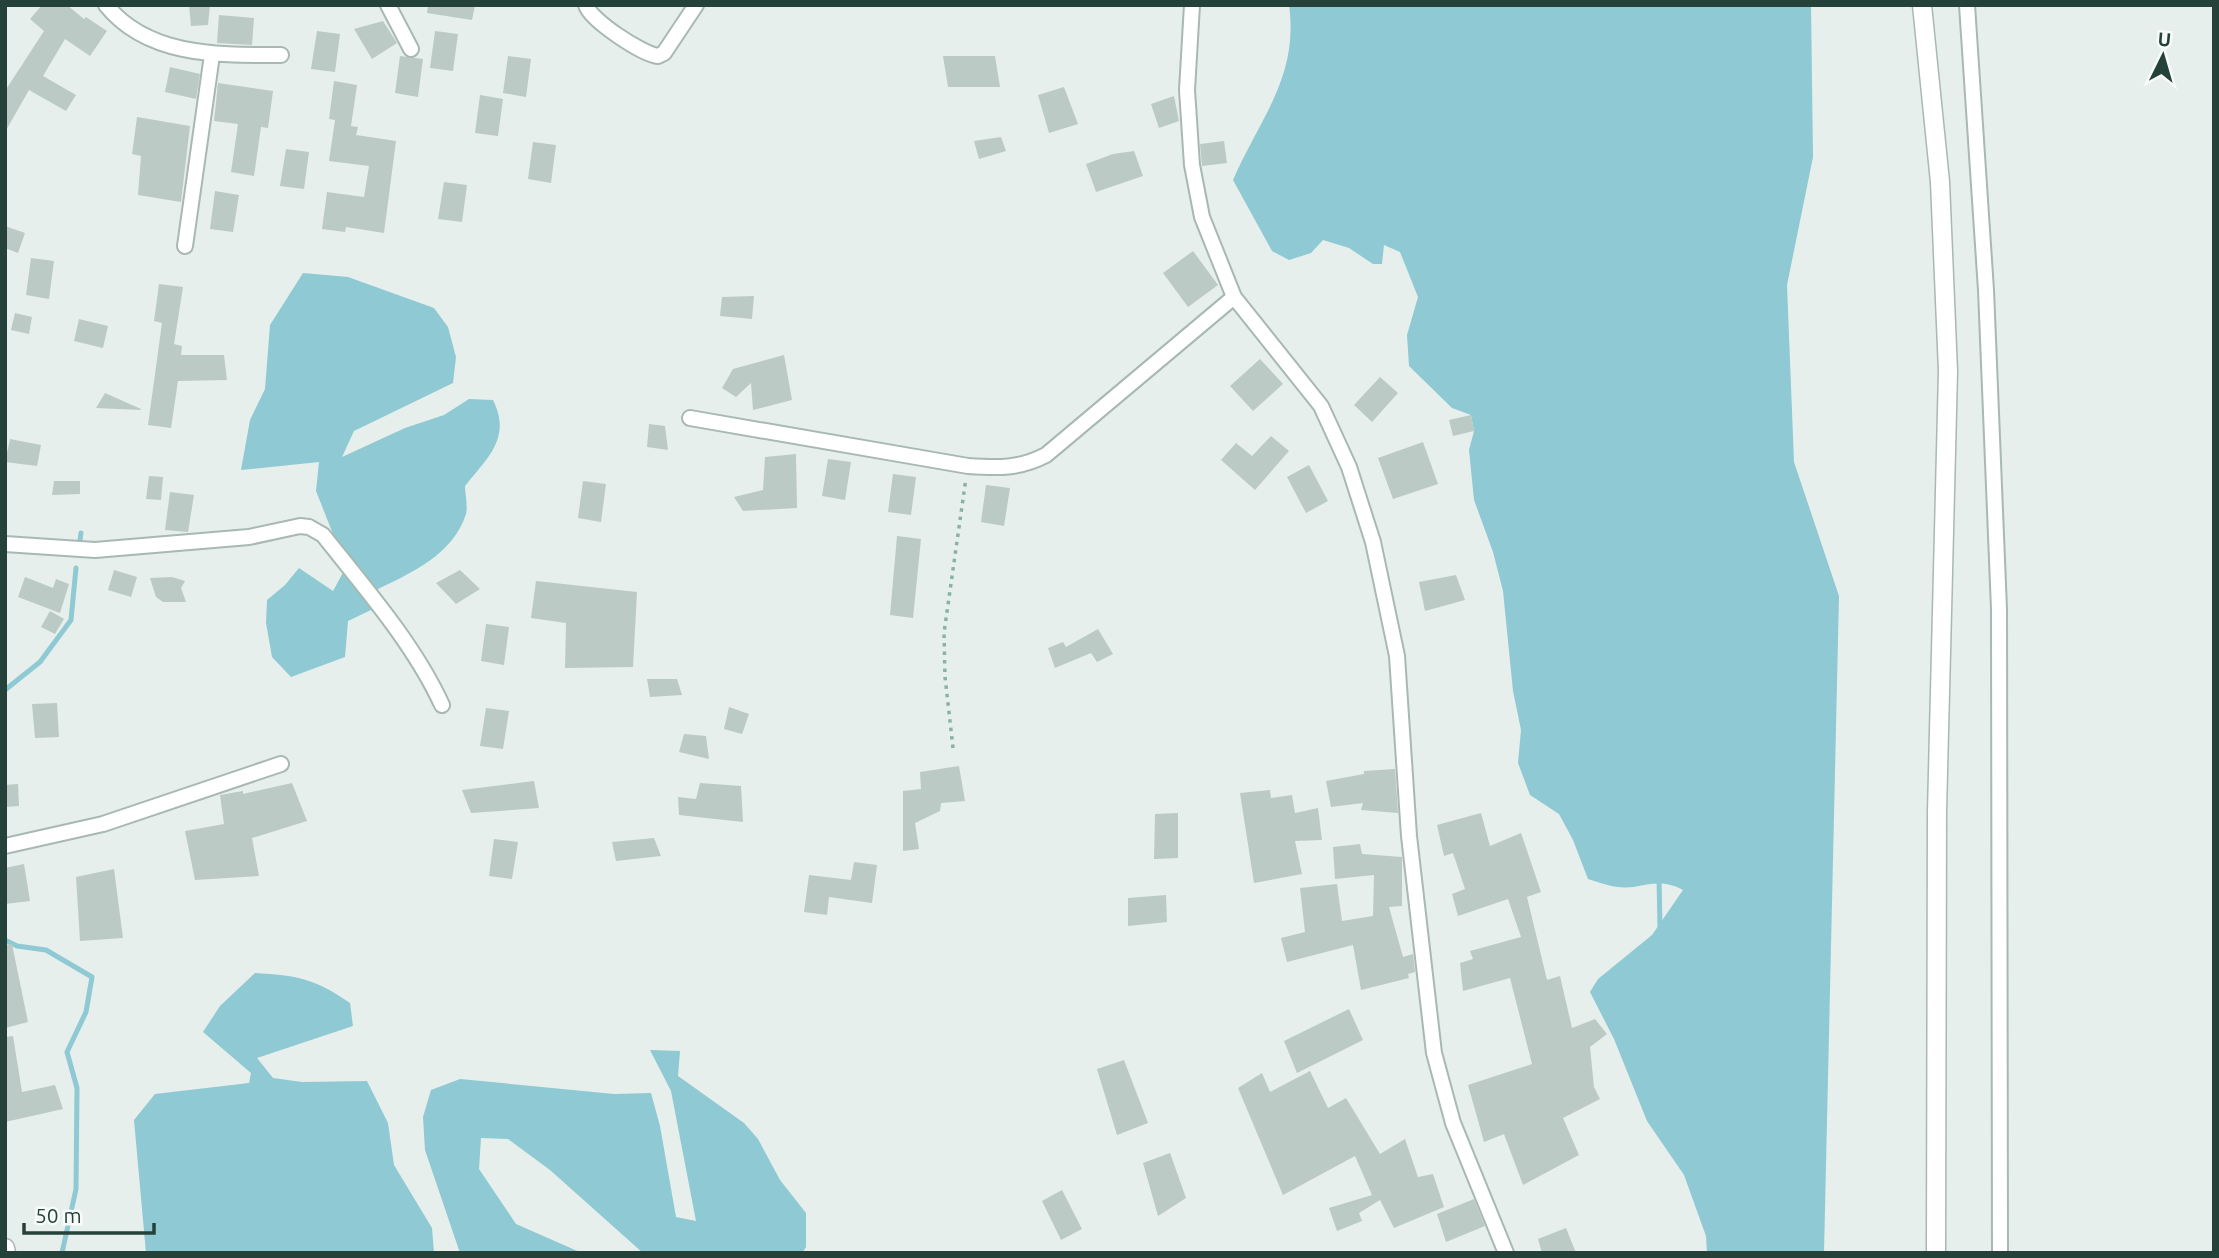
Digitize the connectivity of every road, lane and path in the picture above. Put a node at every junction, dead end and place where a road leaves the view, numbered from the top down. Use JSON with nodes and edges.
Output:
{"nodes":[{"id":1,"x":106,"y":5,"type":"edge"},
{"id":2,"x":388,"y":5,"type":"edge"},
{"id":3,"x":586,"y":5,"type":"edge"},
{"id":4,"x":696,"y":5,"type":"edge"},
{"id":5,"x":1192,"y":5,"type":"edge"},
{"id":6,"x":1922,"y":5,"type":"edge"},
{"id":7,"x":1967,"y":5,"type":"edge"},
{"id":8,"x":411,"y":49,"type":"dead end"},
{"id":9,"x":212,"y":55,"type":"junction"},
{"id":10,"x":281,"y":55,"type":"dead end"},
{"id":11,"x":185,"y":246,"type":"dead end"},
{"id":12,"x":1234,"y":297,"type":"junction"},
{"id":13,"x":690,"y":418,"type":"dead end"},
{"id":14,"x":968,"y":466,"type":"junction"},
{"id":15,"x":5,"y":544,"type":"edge"},
{"id":16,"x":442,"y":705,"type":"dead end"},
{"id":17,"x":953,"y":748,"type":"dead end"},
{"id":18,"x":281,"y":764,"type":"dead end"},
{"id":19,"x":5,"y":846,"type":"edge"},
{"id":20,"x":1506,"y":1253,"type":"edge"},
{"id":21,"x":1936,"y":1253,"type":"edge"},
{"id":22,"x":2000,"y":1253,"type":"edge"}],
"edges":[{"from":1,"to":9,"type":"street"},
{"from":2,"to":8,"type":"street"},
{"from":3,"to":4,"type":"street"},
{"from":5,"to":12,"type":"street"},
{"from":6,"to":21,"type":"street"},
{"from":7,"to":22,"type":"street"},
{"from":9,"to":10,"type":"street"},
{"from":9,"to":11,"type":"street"},
{"from":12,"to":14,"type":"street"},
{"from":12,"to":20,"type":"street"},
{"from":13,"to":14,"type":"street"},
{"from":14,"to":17,"type":"path"},
{"from":15,"to":16,"type":"street"},
{"from":18,"to":19,"type":"street"}]}
